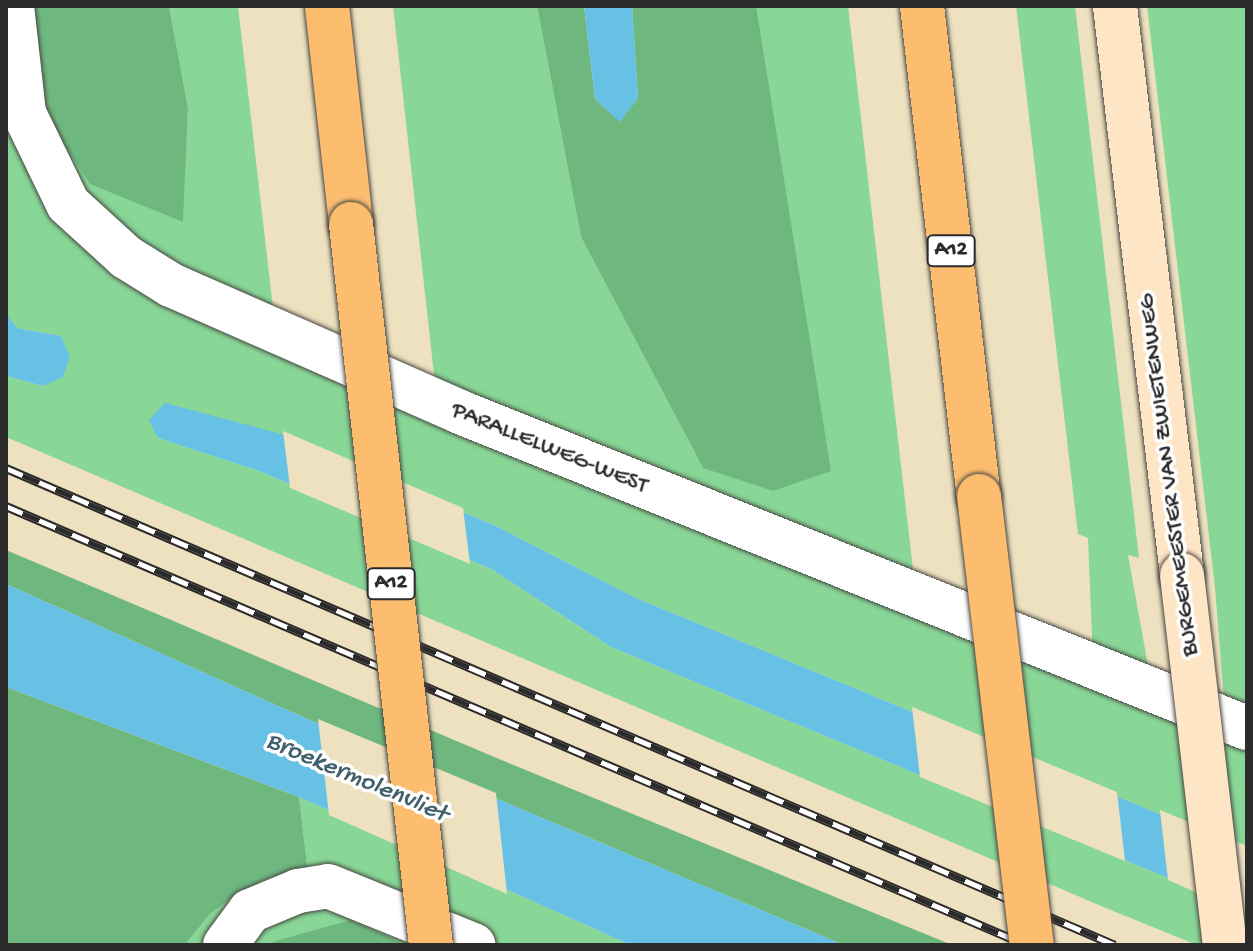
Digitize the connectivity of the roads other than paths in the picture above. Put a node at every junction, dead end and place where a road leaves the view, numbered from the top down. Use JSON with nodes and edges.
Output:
{"nodes":[{"id":1,"x":12,"y":6,"type":"edge"},
{"id":2,"x":327,"y":6,"type":"edge"},
{"id":3,"x":922,"y":6,"type":"edge"},
{"id":4,"x":1115,"y":6,"type":"edge"},
{"id":5,"x":1247,"y":728,"type":"edge"},
{"id":6,"x":225,"y":945,"type":"edge"},
{"id":7,"x":431,"y":945,"type":"edge"},
{"id":8,"x":473,"y":945,"type":"edge"},
{"id":9,"x":1032,"y":945,"type":"edge"},
{"id":10,"x":1225,"y":945,"type":"edge"}],
"edges":[{"from":1,"to":5,"type":"street","name":"PARALLELWEG-WEST"},
{"from":2,"to":7,"type":"highway","number":"A12","bridge":true},
{"from":3,"to":9,"type":"highway","number":"A12","bridge":true},
{"from":4,"to":10,"type":"main road","name":"BURGEMEESTER VAN ZWIETENWEG","bridge":true},
{"from":6,"to":8,"type":"street"}]}
